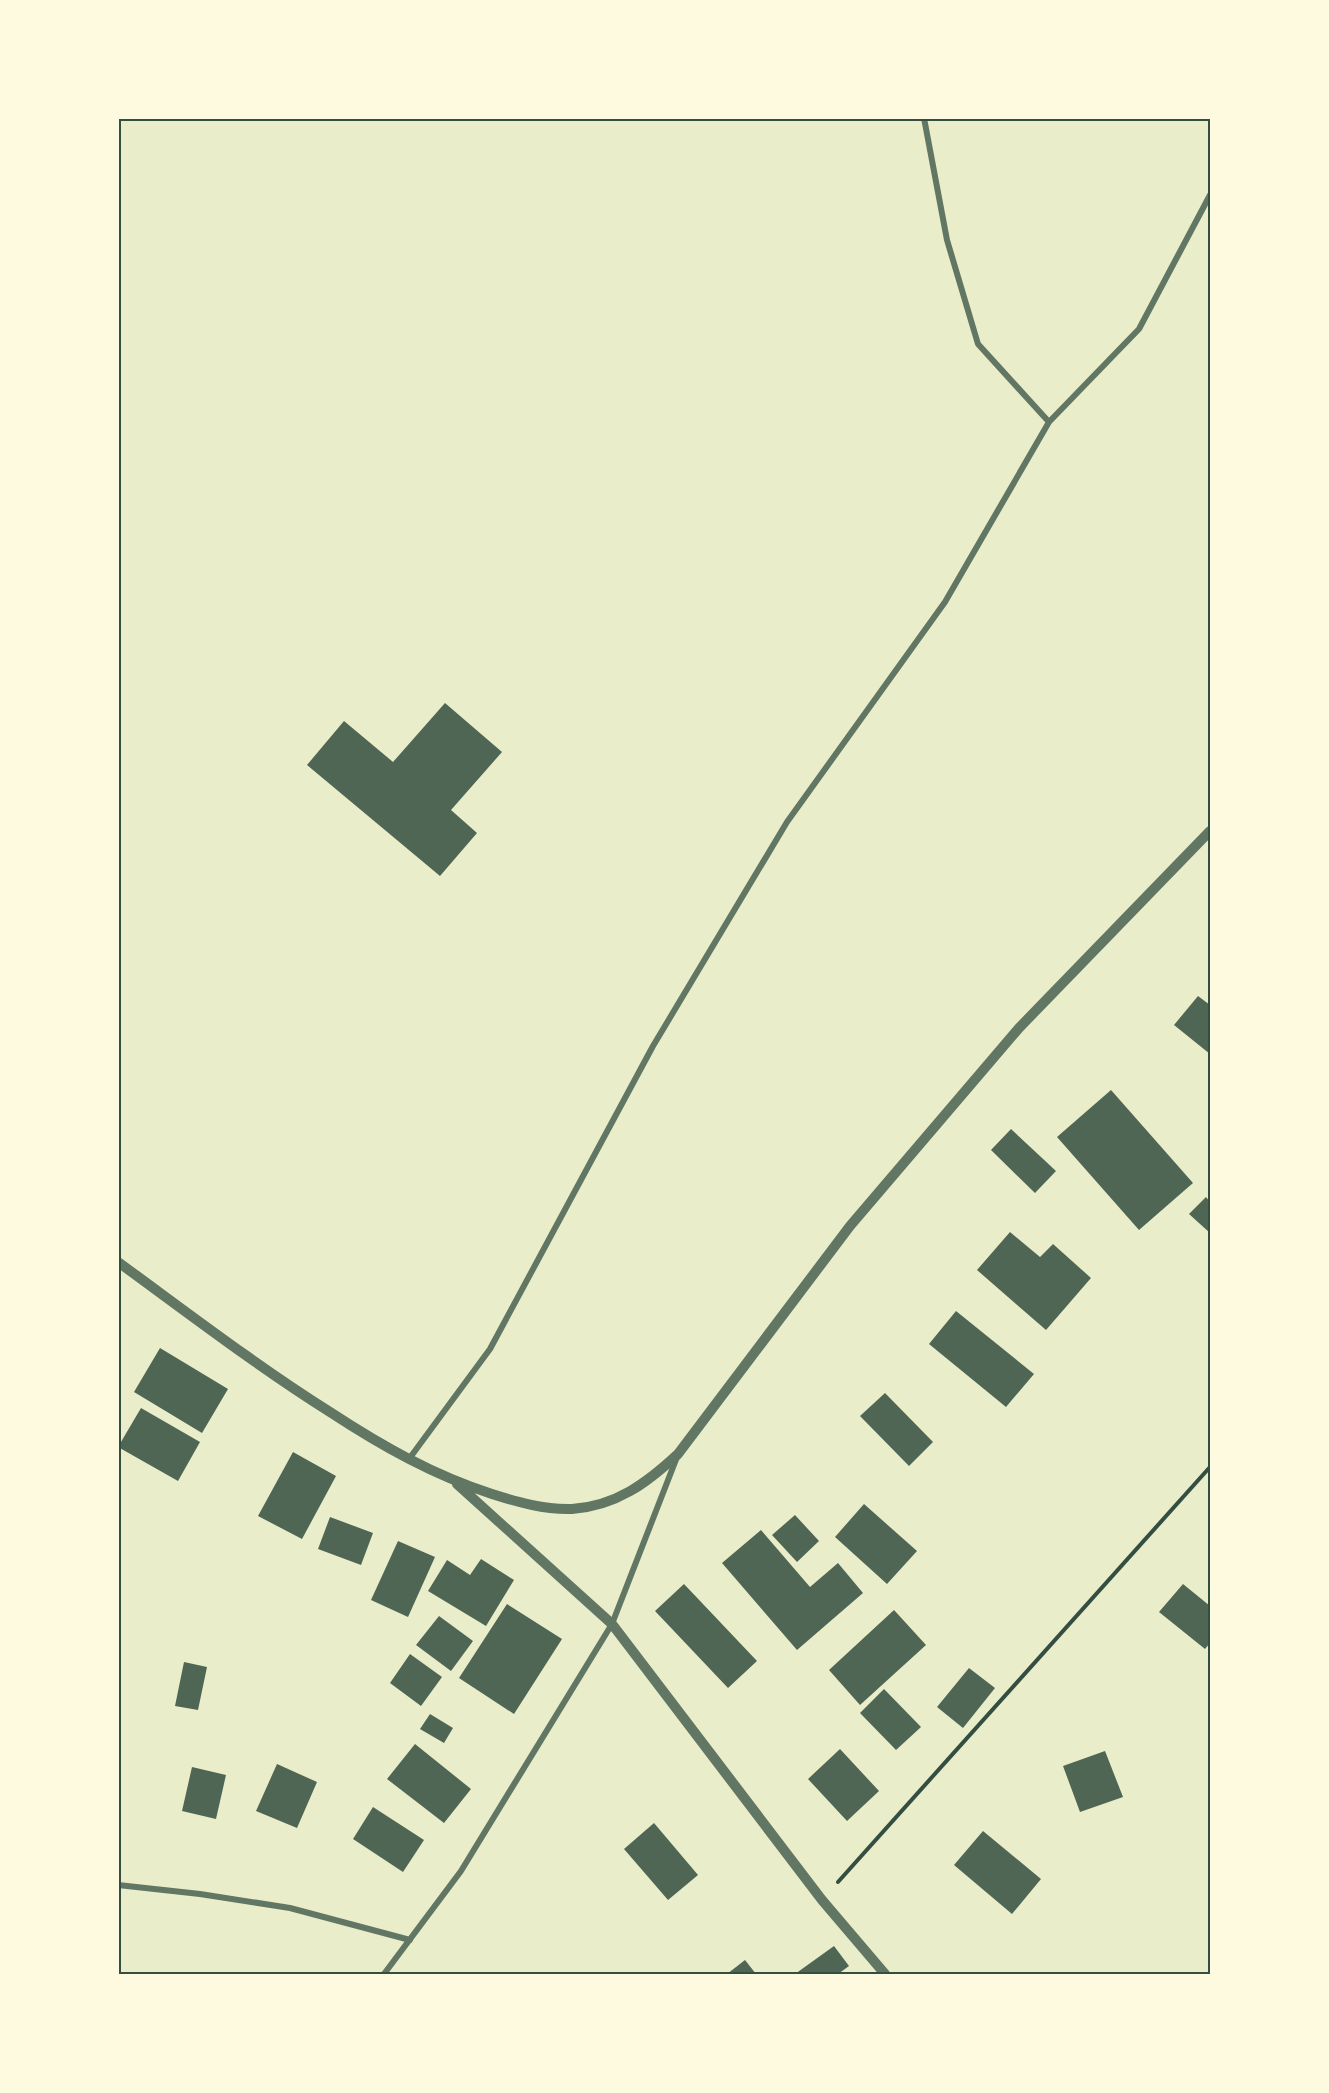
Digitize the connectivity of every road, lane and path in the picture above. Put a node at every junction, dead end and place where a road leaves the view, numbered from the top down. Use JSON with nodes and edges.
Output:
{"nodes":[{"id":1,"x":924,"y":118,"type":"edge"},
{"id":2,"x":1210,"y":195,"type":"edge"},
{"id":3,"x":1049,"y":422,"type":"junction"},
{"id":4,"x":1210,"y":831,"type":"edge"},
{"id":5,"x":118,"y":1262,"type":"edge"},
{"id":6,"x":678,"y":1454,"type":"junction"},
{"id":7,"x":409,"y":1459,"type":"junction"},
{"id":8,"x":1210,"y":1467,"type":"edge"},
{"id":9,"x":454,"y":1482,"type":"junction"},
{"id":10,"x":612,"y":1624,"type":"junction"},
{"id":11,"x":118,"y":1886,"type":"edge"},
{"id":12,"x":822,"y":1900,"type":"junction"},
{"id":13,"x":410,"y":1940,"type":"junction"},
{"id":14,"x":384,"y":1974,"type":"edge"},
{"id":15,"x":885,"y":1974,"type":"edge"}],
"edges":[{"from":1,"to":3,"type":"street"},
{"from":2,"to":3,"type":"street"},
{"from":3,"to":7,"type":"street"},
{"from":4,"to":6,"type":"street"},
{"from":5,"to":7,"type":"street"},
{"from":6,"to":9,"type":"street"},
{"from":6,"to":10,"type":"street"},
{"from":7,"to":9,"type":"street"},
{"from":8,"to":12,"type":"path"},
{"from":9,"to":10,"type":"street"},
{"from":10,"to":12,"type":"street"},
{"from":10,"to":13,"type":"street"},
{"from":11,"to":13,"type":"street"},
{"from":12,"to":15,"type":"street"},
{"from":13,"to":14,"type":"street"}]}
